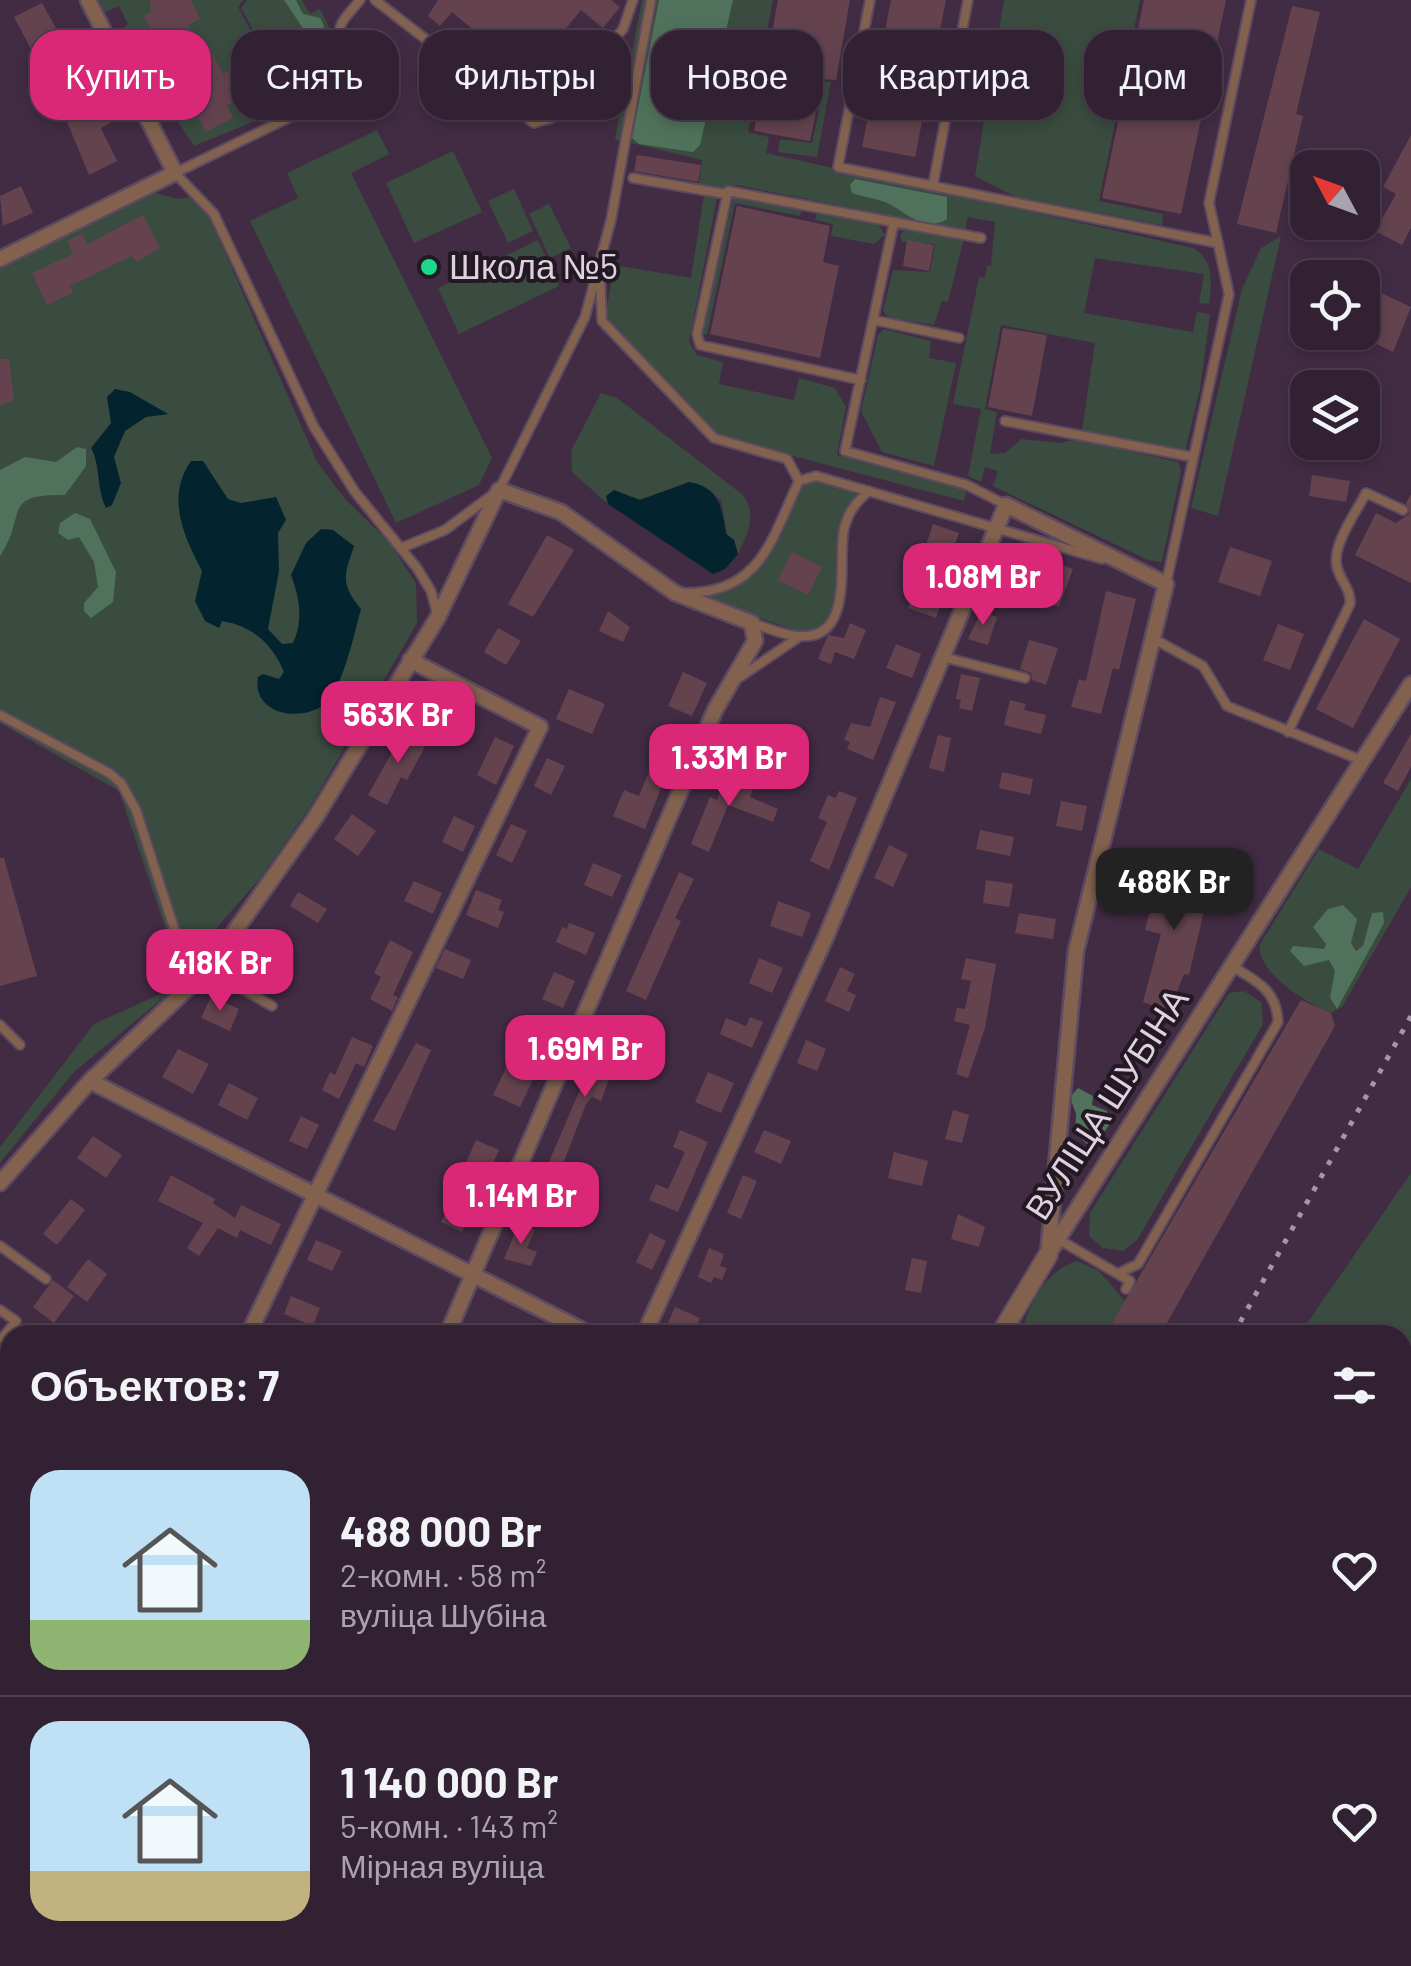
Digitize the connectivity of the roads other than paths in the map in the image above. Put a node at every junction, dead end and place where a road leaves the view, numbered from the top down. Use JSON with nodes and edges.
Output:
{"nodes":[{"id":1,"x":88,"y":0,"type":"edge"},
{"id":2,"x":360,"y":0,"type":"edge"},
{"id":3,"x":375,"y":0,"type":"edge"},
{"id":4,"x":633,"y":0,"type":"edge"},
{"id":5,"x":651,"y":0,"type":"edge"},
{"id":6,"x":870,"y":0,"type":"edge"},
{"id":7,"x":968,"y":0,"type":"edge"},
{"id":8,"x":1251,"y":0,"type":"edge"},
{"id":9,"x":175,"y":173,"type":"junction"},
{"id":10,"x":633,"y":178,"type":"dead end"},
{"id":11,"x":933,"y":185,"type":"junction"},
{"id":12,"x":725,"y":194,"type":"junction"},
{"id":13,"x":894,"y":222,"type":"junction"},
{"id":14,"x":981,"y":238,"type":"dead end"},
{"id":15,"x":1218,"y":242,"type":"junction"},
{"id":16,"x":0,"y":259,"type":"edge"},
{"id":17,"x":600,"y":265,"type":"junction"},
{"id":18,"x":874,"y":320,"type":"junction"},
{"id":19,"x":959,"y":338,"type":"dead end"},
{"id":20,"x":861,"y":380,"type":"junction"},
{"id":21,"x":1005,"y":421,"type":"dead end"},
{"id":22,"x":1193,"y":458,"type":"junction"},
{"id":23,"x":799,"y":481,"type":"junction"},
{"id":24,"x":499,"y":490,"type":"junction"},
{"id":25,"x":870,"y":490,"type":"junction"},
{"id":26,"x":1006,"y":505,"type":"junction"},
{"id":27,"x":1403,"y":510,"type":"dead end"},
{"id":28,"x":997,"y":528,"type":"junction"},
{"id":29,"x":400,"y":548,"type":"junction"},
{"id":30,"x":1134,"y":568,"type":"junction"},
{"id":31,"x":1166,"y":584,"type":"junction"},
{"id":32,"x":675,"y":594,"type":"junction"},
{"id":33,"x":438,"y":618,"type":"junction"},
{"id":34,"x":752,"y":623,"type":"junction"},
{"id":35,"x":800,"y":637,"type":"junction"},
{"id":36,"x":1154,"y":638,"type":"junction"},
{"id":37,"x":943,"y":657,"type":"junction"},
{"id":38,"x":410,"y":660,"type":"junction"},
{"id":39,"x":1025,"y":678,"type":"dead end"},
{"id":40,"x":733,"y":682,"type":"junction"},
{"id":41,"x":1411,"y":684,"type":"edge"},
{"id":42,"x":0,"y":715,"type":"edge"},
{"id":43,"x":1288,"y":732,"type":"junction"},
{"id":44,"x":1363,"y":761,"type":"junction"},
{"id":45,"x":1233,"y":967,"type":"junction"},
{"id":46,"x":208,"y":968,"type":"junction"},
{"id":47,"x":192,"y":984,"type":"junction"},
{"id":48,"x":272,"y":1006,"type":"dead end"},
{"id":49,"x":0,"y":1025,"type":"edge"},
{"id":50,"x":20,"y":1045,"type":"dead end"},
{"id":51,"x":90,"y":1081,"type":"junction"},
{"id":52,"x":0,"y":1183,"type":"edge"},
{"id":53,"x":313,"y":1196,"type":"junction"},
{"id":54,"x":0,"y":1246,"type":"edge"},
{"id":55,"x":1053,"y":1247,"type":"junction"},
{"id":56,"x":1121,"y":1272,"type":"junction"},
{"id":57,"x":474,"y":1275,"type":"junction"},
{"id":58,"x":46,"y":1279,"type":"dead end"},
{"id":59,"x":1126,"y":1289,"type":"dead end"},
{"id":60,"x":253,"y":1325,"type":"edge"},
{"id":61,"x":452,"y":1325,"type":"edge"},
{"id":62,"x":572,"y":1325,"type":"edge"},
{"id":63,"x":649,"y":1325,"type":"edge"},
{"id":64,"x":1006,"y":1325,"type":"edge"}],
"edges":[{"from":1,"to":9,"type":"street"},
{"from":2,"to":9,"type":"lane"},
{"from":3,"to":4,"type":"lane"},
{"from":5,"to":17,"type":"lane"},
{"from":6,"to":11,"type":"lane"},
{"from":7,"to":11,"type":"lane"},
{"from":8,"to":15,"type":"lane"},
{"from":9,"to":16,"type":"street"},
{"from":9,"to":29,"type":"lane"},
{"from":10,"to":12,"type":"lane"},
{"from":11,"to":15,"type":"lane"},
{"from":12,"to":13,"type":"lane"},
{"from":12,"to":20,"type":"lane"},
{"from":13,"to":14,"type":"lane"},
{"from":13,"to":18,"type":"lane"},
{"from":15,"to":22,"type":"lane"},
{"from":17,"to":23,"type":"lane"},
{"from":17,"to":24,"type":"lane"},
{"from":18,"to":19,"type":"lane"},
{"from":18,"to":20,"type":"lane"},
{"from":20,"to":26,"type":"lane"},
{"from":21,"to":22,"type":"lane"},
{"from":22,"to":31,"type":"lane"},
{"from":23,"to":25,"type":"lane"},
{"from":23,"to":32,"type":"lane"},
{"from":24,"to":29,"type":"lane"},
{"from":24,"to":32,"type":"street"},
{"from":24,"to":33,"type":"street"},
{"from":25,"to":28,"type":"lane"},
{"from":25,"to":35,"type":"lane"},
{"from":26,"to":28,"type":"street"},
{"from":26,"to":30,"type":"street"},
{"from":27,"to":43,"type":"lane"},
{"from":28,"to":30,"type":"lane"},
{"from":28,"to":37,"type":"street"},
{"from":29,"to":33,"type":"lane"},
{"from":30,"to":31,"type":"street"},
{"from":31,"to":36,"type":"street","name":"ВУЛІЦА ШУБІНА"},
{"from":32,"to":34,"type":"street"},
{"from":33,"to":38,"type":"street"},
{"from":34,"to":35,"type":"lane"},
{"from":34,"to":40,"type":"street"},
{"from":35,"to":40,"type":"lane"},
{"from":36,"to":43,"type":"lane"},
{"from":36,"to":55,"type":"street","name":"ВУЛІЦА ШУБІНА"},
{"from":37,"to":39,"type":"lane"},
{"from":37,"to":63,"type":"street"},
{"from":38,"to":46,"type":"street"},
{"from":38,"to":53,"type":"street"},
{"from":40,"to":57,"type":"street"},
{"from":41,"to":44,"type":"street","name":"ВУЛІЦА ШУБІНА"},
{"from":42,"to":47,"type":"lane"},
{"from":43,"to":44,"type":"lane"},
{"from":44,"to":45,"type":"street","name":"ВУЛІЦА ШУБІНА"},
{"from":45,"to":55,"type":"street","name":"ВУЛІЦА ШУБІНА"},
{"from":45,"to":56,"type":"lane"},
{"from":46,"to":47,"type":"street"},
{"from":46,"to":48,"type":"lane"},
{"from":47,"to":51,"type":"street"},
{"from":49,"to":50,"type":"lane"},
{"from":51,"to":52,"type":"street"},
{"from":51,"to":53,"type":"street"},
{"from":53,"to":57,"type":"street"},
{"from":53,"to":60,"type":"street"},
{"from":54,"to":58,"type":"lane"},
{"from":55,"to":56,"type":"lane"},
{"from":55,"to":64,"type":"street","name":"ВУЛІЦА ШУБІНА"},
{"from":56,"to":59,"type":"lane"},
{"from":57,"to":61,"type":"street"},
{"from":57,"to":62,"type":"street"}]}
